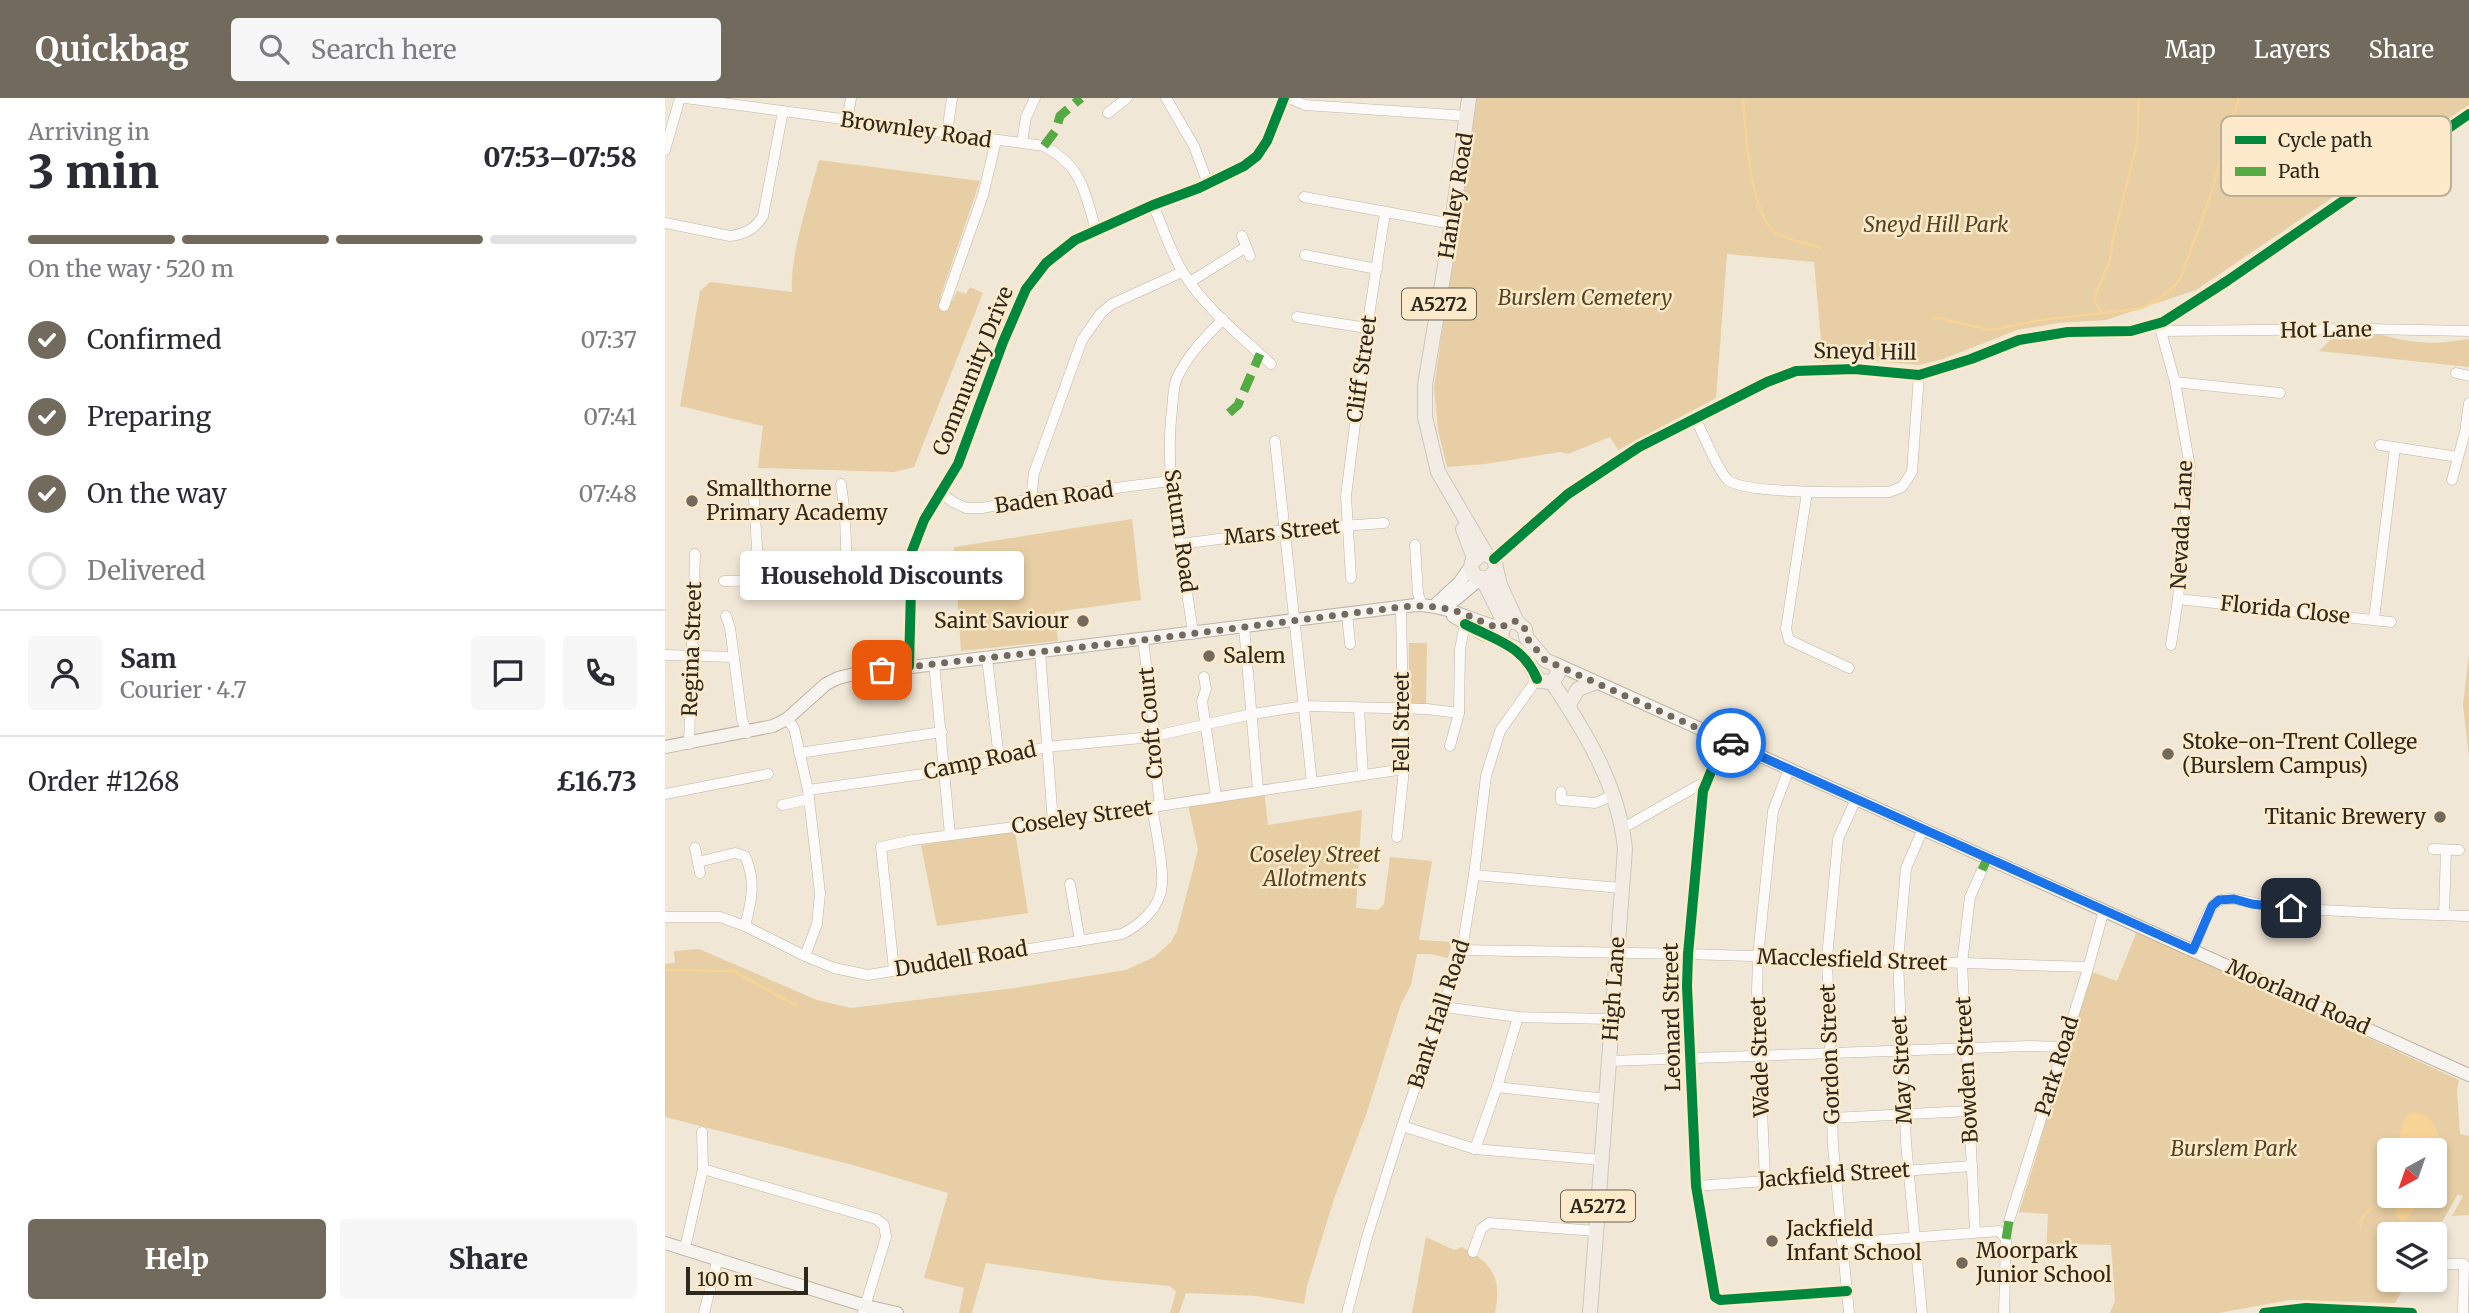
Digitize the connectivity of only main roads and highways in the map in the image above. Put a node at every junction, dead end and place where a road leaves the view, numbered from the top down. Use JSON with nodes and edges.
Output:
{"nodes":[{"id":1,"x":1469,"y":98,"type":"edge"},
{"id":2,"x":2469,"y":114,"type":"edge"},
{"id":3,"x":2451,"y":126,"type":"edge"},
{"id":4,"x":2349,"y":196,"type":"edge"},
{"id":5,"x":1484,"y":562,"type":"junction"},
{"id":6,"x":1481,"y":579,"type":"junction"},
{"id":7,"x":1433,"y":607,"type":"junction"},
{"id":8,"x":1506,"y":628,"type":"junction"},
{"id":9,"x":1526,"y":637,"type":"junction"},
{"id":10,"x":1514,"y":648,"type":"junction"},
{"id":11,"x":1546,"y":672,"type":"junction"},
{"id":12,"x":1592,"y":682,"type":"junction"},
{"id":13,"x":1568,"y":706,"type":"junction"},
{"id":14,"x":665,"y":747,"type":"edge"},
{"id":15,"x":2469,"y":1075,"type":"edge"},
{"id":16,"x":665,"y":1243,"type":"edge"},
{"id":17,"x":865,"y":1309,"type":"edge"},
{"id":18,"x":897,"y":1313,"type":"edge"},
{"id":19,"x":1590,"y":1313,"type":"edge"},
{"id":20,"x":2264,"y":1313,"type":"edge"},
{"id":21,"x":2412,"y":1313,"type":"edge"}],
"edges":[{"from":1,"to":5,"type":"main road","name":"Hanley Road","number":"A5272"},
{"from":2,"to":3,"type":"main road","name":"Sneyd Hill"},
{"from":4,"to":5,"type":"main road","name":"Sneyd Hill"},
{"from":5,"to":6,"type":"main road"},
{"from":5,"to":7,"type":"main road","name":"Sneyd Hill"},
{"from":5,"to":8,"type":"main road","number":"A5272"},
{"from":6,"to":7,"type":"main road"},
{"from":6,"to":8,"type":"main road","number":"A5272"},
{"from":7,"to":8,"type":"main road"},
{"from":7,"to":8,"type":"main road"},
{"from":7,"to":14,"type":"main road"},
{"from":8,"to":9,"type":"main road","number":"A5272"},
{"from":8,"to":10,"type":"main road","number":"A5272"},
{"from":9,"to":10,"type":"main road"},
{"from":9,"to":11,"type":"main road","number":"A5272"},
{"from":10,"to":11,"type":"main road","number":"A5272"},
{"from":11,"to":12,"type":"main road","name":"Moorland Road"},
{"from":11,"to":13,"type":"main road","name":"High Lane","number":"A5272"},
{"from":12,"to":13,"type":"main road"},
{"from":12,"to":15,"type":"main road","name":"Moorland Road"},
{"from":13,"to":19,"type":"main road","name":"High Lane","number":"A5272"},
{"from":16,"to":17,"type":"main road"},
{"from":17,"to":18,"type":"main road"},
{"from":20,"to":21,"type":"main road"}]}
